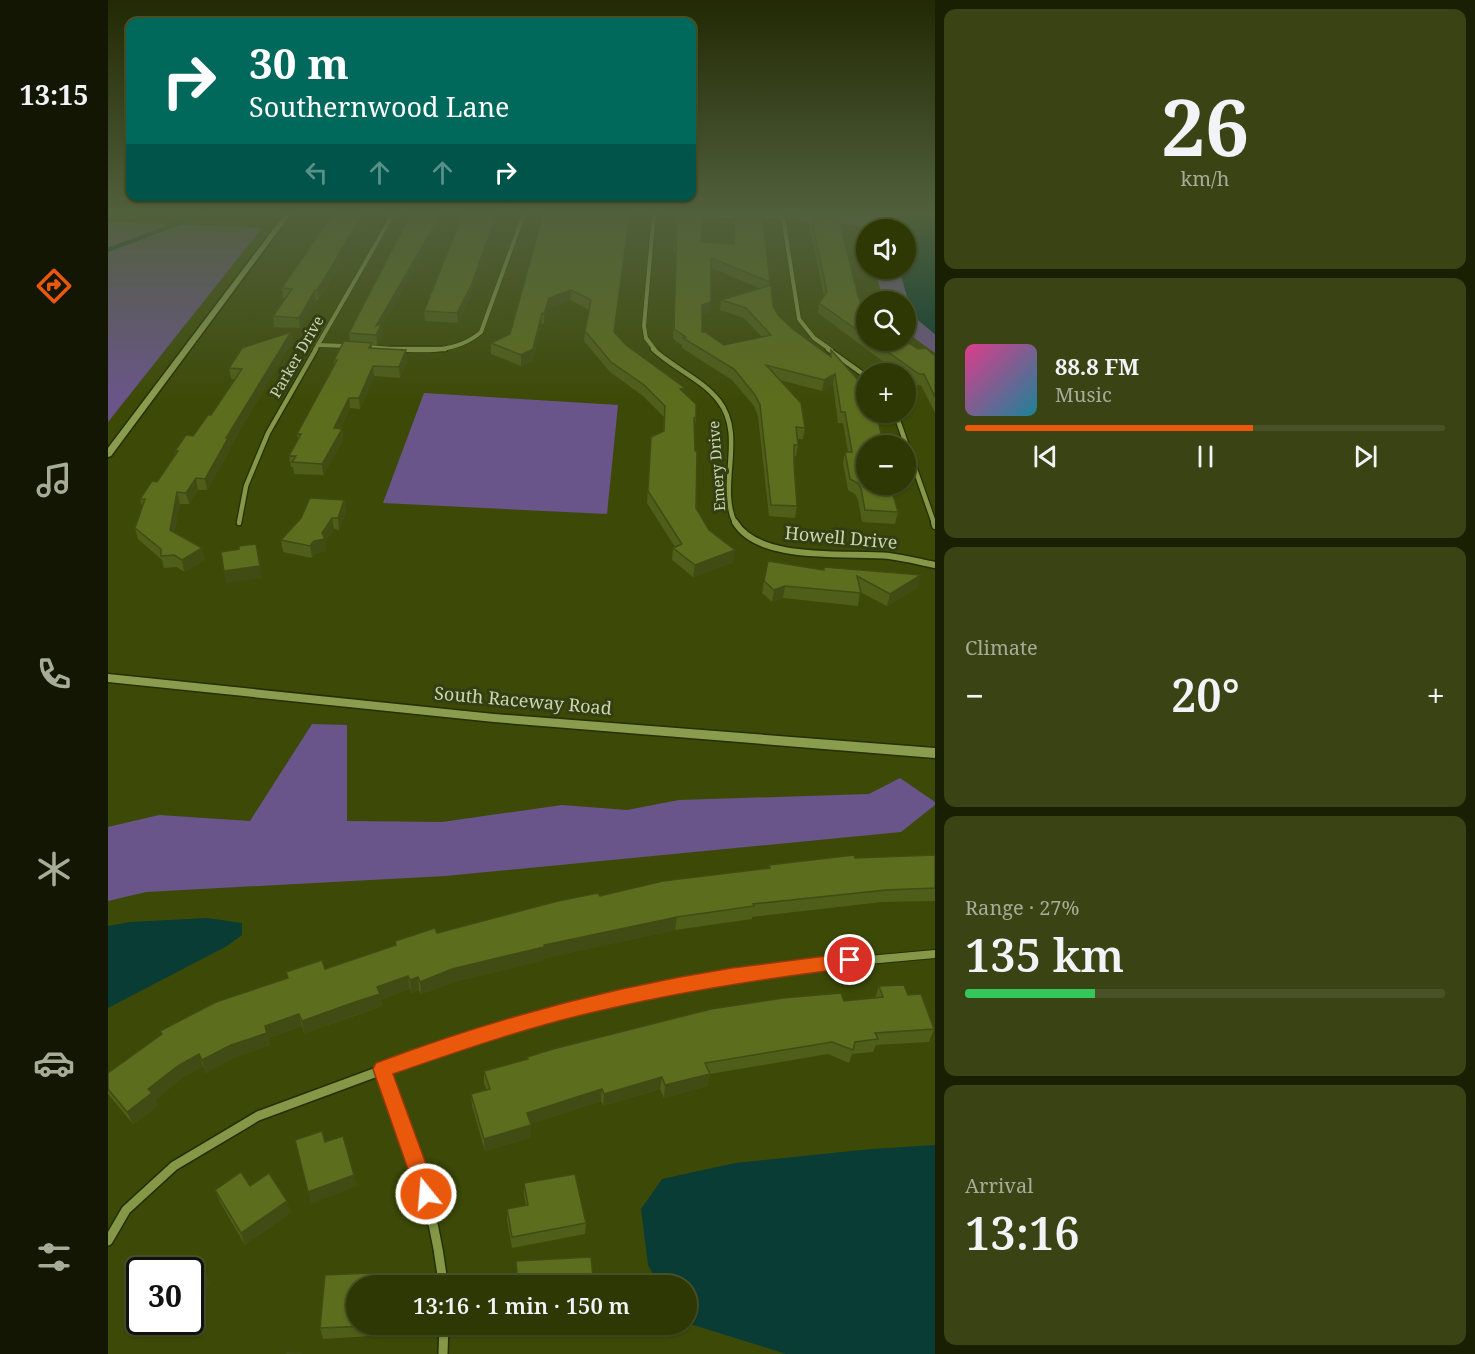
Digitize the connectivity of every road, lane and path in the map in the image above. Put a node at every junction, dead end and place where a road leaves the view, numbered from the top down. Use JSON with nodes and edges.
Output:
{"nodes":[{"id":1,"x":243,"y":274,"type":"edge"},
{"id":2,"x":359,"y":274,"type":"edge"},
{"id":3,"x":502,"y":274,"type":"edge"},
{"id":4,"x":649,"y":274,"type":"edge"},
{"id":5,"x":792,"y":274,"type":"edge"},
{"id":6,"x":318,"y":345,"type":"junction"},
{"id":7,"x":856,"y":369,"type":"edge"},
{"id":8,"x":899,"y":423,"type":"edge"},
{"id":9,"x":108,"y":454,"type":"edge"},
{"id":10,"x":239,"y":523,"type":"dead end"},
{"id":11,"x":935,"y":526,"type":"edge"},
{"id":12,"x":746,"y":535,"type":"joint"},
{"id":13,"x":935,"y":565,"type":"edge"},
{"id":14,"x":108,"y":678,"type":"edge"},
{"id":15,"x":935,"y":753,"type":"edge"},
{"id":16,"x":935,"y":954,"type":"edge"},
{"id":17,"x":382,"y":1069,"type":"junction"},
{"id":18,"x":108,"y":1241,"type":"edge"},
{"id":19,"x":441,"y":1275,"type":"edge"},
{"id":20,"x":444,"y":1335,"type":"edge"},
{"id":21,"x":443,"y":1354,"type":"edge"}],
"edges":[{"from":1,"to":9,"type":"street"},
{"from":2,"to":6,"type":"street","name":"Parker Drive"},
{"from":3,"to":6,"type":"street"},
{"from":4,"to":12,"type":"street","name":"Emery Drive"},
{"from":5,"to":7,"type":"street"},
{"from":6,"to":10,"type":"street","name":"Parker Drive"},
{"from":8,"to":11,"type":"street"},
{"from":12,"to":13,"type":"street","name":"Howell Drive"},
{"from":14,"to":15,"type":"street","name":"South Raceway Road"},
{"from":16,"to":17,"type":"street"},
{"from":17,"to":18,"type":"street"},
{"from":17,"to":19,"type":"street"},
{"from":20,"to":21,"type":"street"}]}
